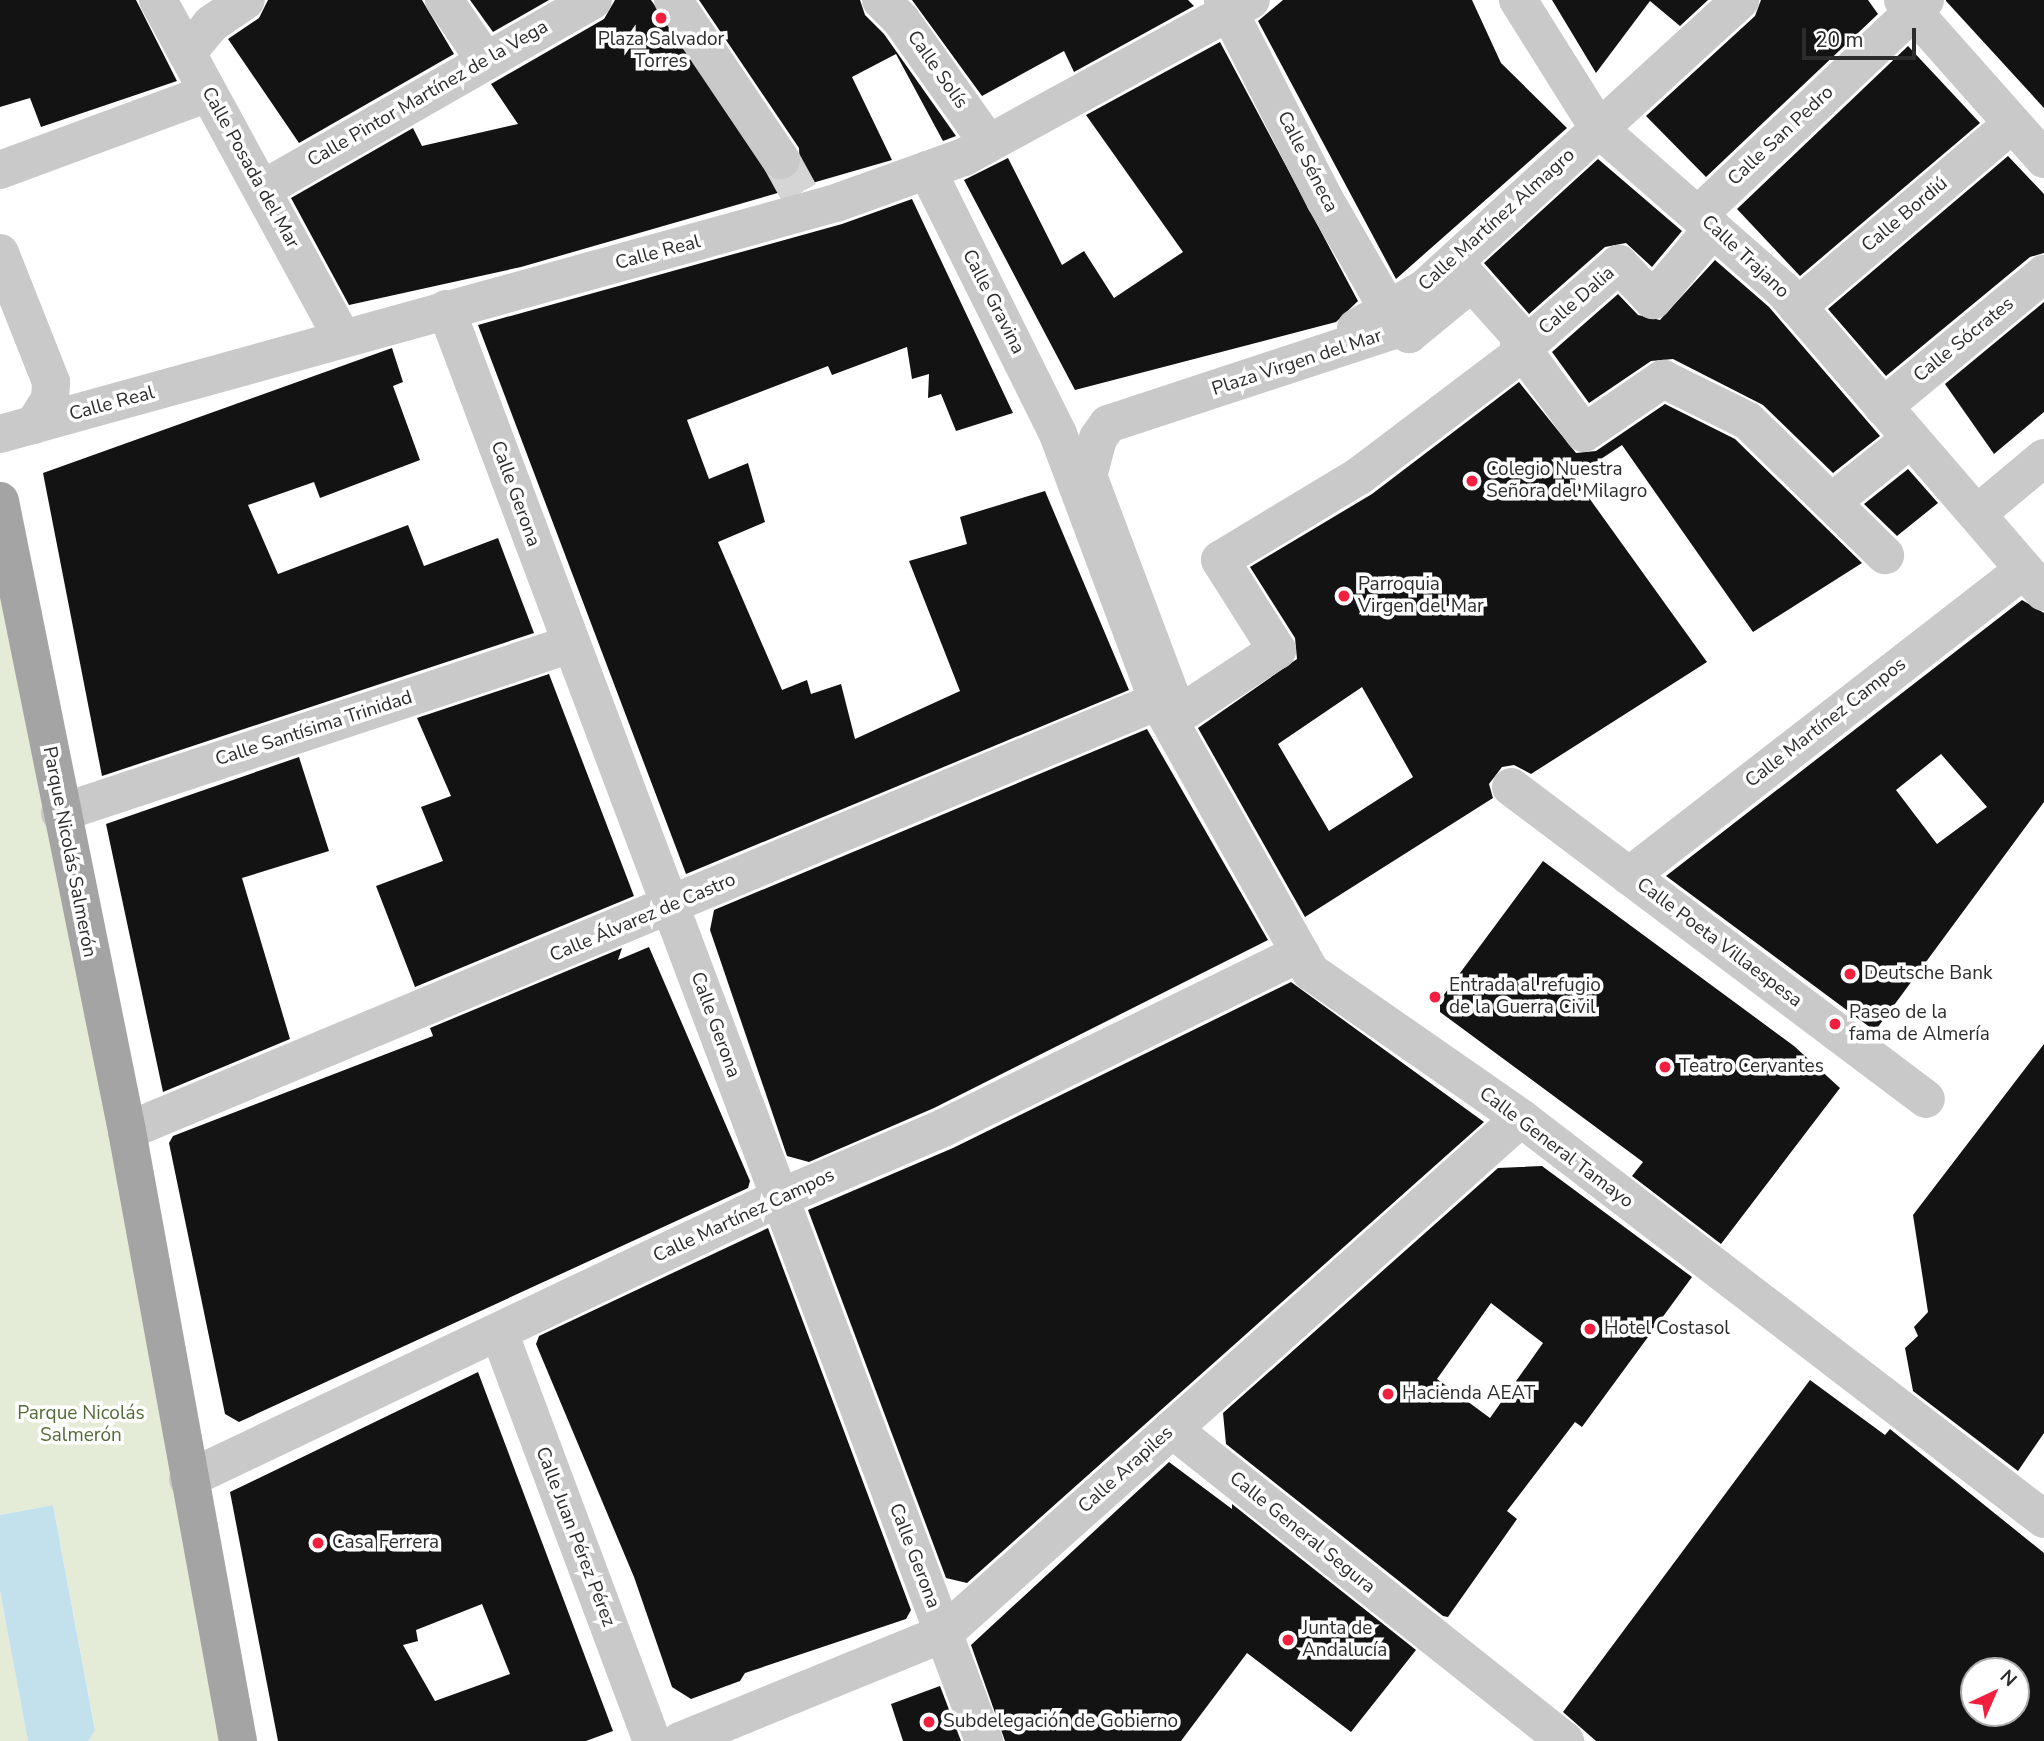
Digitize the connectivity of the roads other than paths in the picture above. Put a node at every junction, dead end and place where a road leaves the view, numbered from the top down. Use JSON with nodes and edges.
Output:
{"nodes":[{"id":1,"x":158,"y":0,"type":"edge"},
{"id":2,"x":246,"y":0,"type":"edge"},
{"id":3,"x":444,"y":0,"type":"edge"},
{"id":4,"x":593,"y":0,"type":"edge"},
{"id":5,"x":673,"y":0,"type":"edge"},
{"id":6,"x":881,"y":0,"type":"edge"},
{"id":7,"x":1518,"y":0,"type":"edge"},
{"id":8,"x":1740,"y":0,"type":"edge"},
{"id":9,"x":1235,"y":4,"type":"edge"},
{"id":10,"x":1914,"y":4,"type":"edge"},
{"id":11,"x":187,"y":53,"type":"junction"},
{"id":12,"x":485,"y":60,"type":"junction"},
{"id":13,"x":208,"y":93,"type":"junction"},
{"id":14,"x":2012,"y":124,"type":"junction"},
{"id":15,"x":1599,"y":129,"type":"junction"},
{"id":16,"x":988,"y":144,"type":"junction"},
{"id":17,"x":2044,"y":159,"type":"edge"},
{"id":18,"x":781,"y":160,"type":"tunnel mouth"},
{"id":19,"x":0,"y":170,"type":"edge"},
{"id":20,"x":927,"y":170,"type":"junction"},
{"id":21,"x":262,"y":189,"type":"junction"},
{"id":22,"x":1706,"y":221,"type":"junction"},
{"id":23,"x":0,"y":253,"type":"edge"},
{"id":24,"x":2044,"y":274,"type":"edge"},
{"id":25,"x":1797,"y":307,"type":"junction"},
{"id":26,"x":446,"y":309,"type":"junction"},
{"id":27,"x":1388,"y":309,"type":"junction"},
{"id":28,"x":342,"y":337,"type":"junction"},
{"id":29,"x":1522,"y":349,"type":"junction"},
{"id":30,"x":1883,"y":407,"type":"junction"},
{"id":31,"x":17,"y":430,"type":"edge"},
{"id":32,"x":1059,"y":434,"type":"junction"},
{"id":33,"x":1908,"y":441,"type":"junction"},
{"id":34,"x":2044,"y":458,"type":"edge"},
{"id":35,"x":0,"y":501,"type":"edge"},
{"id":36,"x":1833,"y":501,"type":"junction"},
{"id":37,"x":1978,"y":513,"type":"junction"},
{"id":38,"x":1885,"y":555,"type":"dead end"},
{"id":39,"x":2034,"y":581,"type":"edge"},
{"id":40,"x":568,"y":645,"type":"junction"},
{"id":41,"x":1158,"y":701,"type":"junction"},
{"id":42,"x":1511,"y":787,"type":"dead end"},
{"id":43,"x":60,"y":813,"type":"junction"},
{"id":44,"x":1629,"y":876,"type":"junction"},
{"id":45,"x":672,"y":907,"type":"junction"},
{"id":46,"x":1300,"y":953,"type":"junction"},
{"id":47,"x":1926,"y":1099,"type":"dead end"},
{"id":48,"x":1521,"y":1118,"type":"junction"},
{"id":49,"x":127,"y":1131,"type":"junction"},
{"id":50,"x":779,"y":1198,"type":"junction"},
{"id":51,"x":499,"y":1332,"type":"junction"},
{"id":52,"x":1172,"y":1429,"type":"junction"},
{"id":53,"x":188,"y":1479,"type":"junction"},
{"id":54,"x":2040,"y":1509,"type":"edge"},
{"id":55,"x":944,"y":1633,"type":"junction"},
{"id":56,"x":238,"y":1741,"type":"edge"},
{"id":57,"x":652,"y":1741,"type":"edge"},
{"id":58,"x":680,"y":1741,"type":"edge"},
{"id":59,"x":984,"y":1741,"type":"edge"},
{"id":60,"x":1565,"y":1741,"type":"edge"}],
"edges":[{"from":1,"to":11,"type":"street","name":"Calle Posada del Mar"},
{"from":2,"to":11,"type":"street"},
{"from":3,"to":12,"type":"street"},
{"from":4,"to":12,"type":"street","name":"Calle Pintor Martínez de la Vega"},
{"from":5,"to":18,"type":"street"},
{"from":6,"to":16,"type":"street","name":"Calle Solís"},
{"from":7,"to":15,"type":"street","name":"Calle Trajano"},
{"from":8,"to":15,"type":"street","name":"Calle Martínez Almagro"},
{"from":9,"to":16,"type":"street","name":"Calle Real"},
{"from":9,"to":27,"type":"street","name":"Calle Séneca"},
{"from":10,"to":14,"type":"street"},
{"from":10,"to":22,"type":"street","name":"Calle San Pedro"},
{"from":11,"to":13,"type":"street","name":"Calle Posada del Mar"},
{"from":12,"to":21,"type":"street","name":"Calle Pintor Martínez de la Vega"},
{"from":13,"to":19,"type":"street"},
{"from":13,"to":21,"type":"street","name":"Calle Posada del Mar"},
{"from":14,"to":17,"type":"street"},
{"from":14,"to":25,"type":"street","name":"Calle Bordiú"},
{"from":15,"to":22,"type":"street","name":"Calle Trajano"},
{"from":15,"to":27,"type":"street","name":"Calle Martínez Almagro"},
{"from":16,"to":20,"type":"street","name":"Calle Real"},
{"from":20,"to":26,"type":"street","name":"Calle Real"},
{"from":20,"to":32,"type":"street","name":"Calle Gravina"},
{"from":21,"to":28,"type":"street","name":"Calle Posada del Mar"},
{"from":22,"to":25,"type":"street","name":"Calle Trajano"},
{"from":22,"to":29,"type":"street","name":"Calle Dalia"},
{"from":23,"to":31,"type":"street"},
{"from":24,"to":30,"type":"street","name":"Calle Sócrates"},
{"from":25,"to":30,"type":"street","name":"Calle Trajano"},
{"from":26,"to":28,"type":"street","name":"Calle Real"},
{"from":26,"to":40,"type":"street","name":"Calle Gerona"},
{"from":27,"to":32,"type":"street","name":"Calle Martínez Almagro"},
{"from":28,"to":31,"type":"street","name":"Calle Real"},
{"from":29,"to":29,"type":"street","name":"Plaza Virgen del Mar"},
{"from":29,"to":36,"type":"street"},
{"from":30,"to":33,"type":"street","name":"Calle Trajano"},
{"from":32,"to":41,"type":"street"},
{"from":33,"to":36,"type":"street"},
{"from":33,"to":37,"type":"street","name":"Calle Trajano"},
{"from":34,"to":37,"type":"street"},
{"from":35,"to":43,"type":"main road","name":"Parque Nicolás Salmerón"},
{"from":36,"to":38,"type":"street"},
{"from":37,"to":39,"type":"street","name":"Calle Trajano"},
{"from":39,"to":44,"type":"street","name":"Calle Martínez Campos"},
{"from":40,"to":43,"type":"street","name":"Calle Santísima Trinidad"},
{"from":40,"to":45,"type":"street","name":"Calle Gerona"},
{"from":41,"to":45,"type":"street","name":"Calle Álvarez de Castro"},
{"from":41,"to":46,"type":"street","name":"Calle General Tamayo"},
{"from":42,"to":44,"type":"street","name":"Calle Poeta Villaespesa"},
{"from":43,"to":49,"type":"main road","name":"Parque Nicolás Salmerón"},
{"from":44,"to":47,"type":"street","name":"Calle Poeta Villaespesa"},
{"from":45,"to":49,"type":"street","name":"Calle Álvarez de Castro"},
{"from":45,"to":50,"type":"street","name":"Calle Gerona"},
{"from":46,"to":48,"type":"street","name":"Calle General Tamayo"},
{"from":46,"to":50,"type":"street","name":"Calle Martínez Campos"},
{"from":48,"to":52,"type":"street","name":"Calle Arapiles"},
{"from":48,"to":54,"type":"street","name":"Calle General Tamayo"},
{"from":49,"to":53,"type":"main road","name":"Parque Nicolás Salmerón"},
{"from":50,"to":51,"type":"street","name":"Calle Martínez Campos"},
{"from":50,"to":55,"type":"street","name":"Calle Gerona"},
{"from":51,"to":53,"type":"street","name":"Calle Martínez Campos"},
{"from":51,"to":57,"type":"street","name":"Calle Juan Pérez Pérez"},
{"from":52,"to":55,"type":"street","name":"Calle Arapiles"},
{"from":52,"to":60,"type":"street","name":"Calle General Segura"},
{"from":53,"to":56,"type":"main road","name":"Parque Nicolás Salmerón"},
{"from":55,"to":58,"type":"street","name":"Calle Arapiles"},
{"from":55,"to":59,"type":"street","name":"Calle Gerona"}]}
